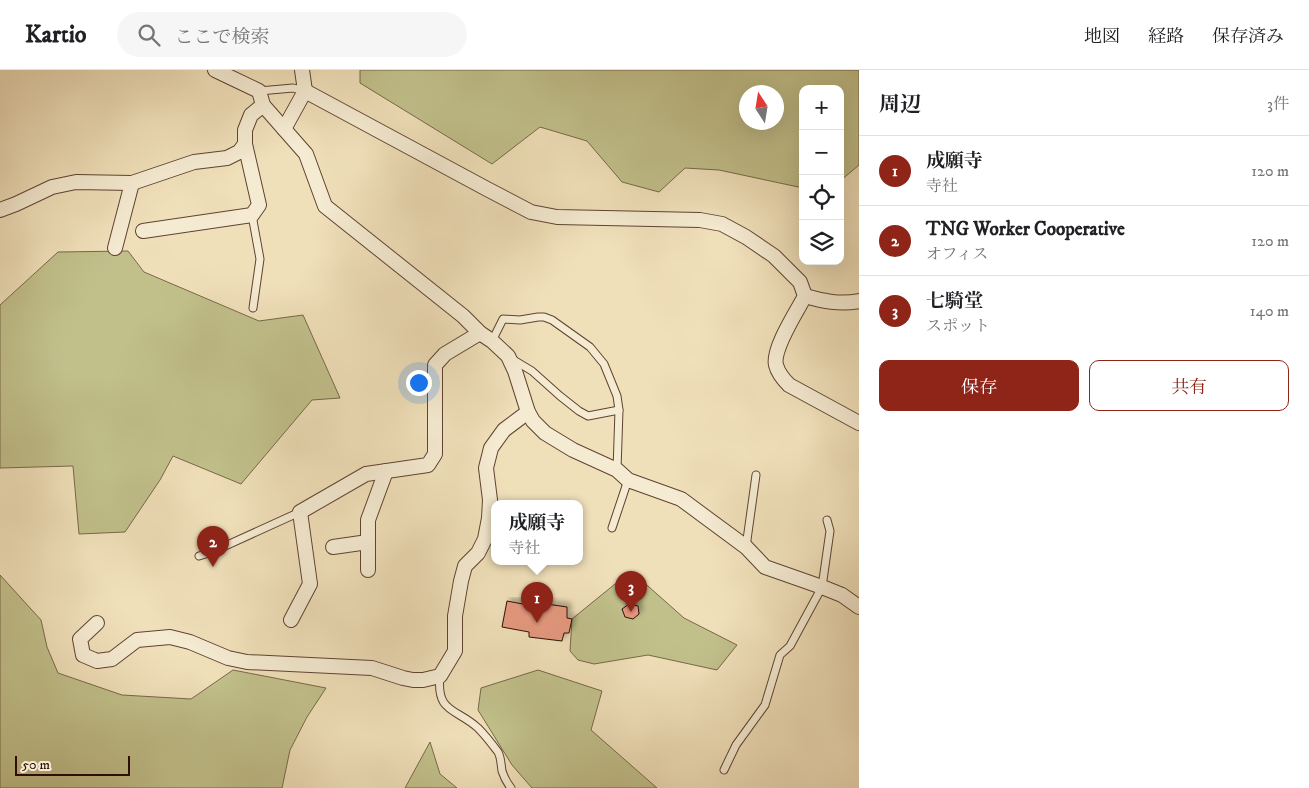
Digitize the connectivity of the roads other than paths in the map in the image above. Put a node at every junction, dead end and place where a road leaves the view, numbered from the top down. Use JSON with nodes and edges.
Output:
{"nodes":[{"id":1,"x":216,"y":70,"type":"edge"},
{"id":2,"x":302,"y":70,"type":"edge"},
{"id":3,"x":259,"y":91,"type":"junction"},
{"id":4,"x":305,"y":91,"type":"junction"},
{"id":5,"x":263,"y":106,"type":"junction"},
{"id":6,"x":284,"y":130,"type":"junction"},
{"id":7,"x":245,"y":144,"type":"junction"},
{"id":8,"x":132,"y":183,"type":"junction"},
{"id":9,"x":0,"y":210,"type":"edge"},
{"id":10,"x":252,"y":215,"type":"junction"},
{"id":11,"x":143,"y":232,"type":"dead end"},
{"id":12,"x":114,"y":248,"type":"dead end"},
{"id":13,"x":805,"y":296,"type":"junction"},
{"id":14,"x":859,"y":301,"type":"edge"},
{"id":15,"x":253,"y":308,"type":"dead end"},
{"id":16,"x":486,"y":337,"type":"junction"},
{"id":17,"x":508,"y":356,"type":"junction"},
{"id":18,"x":619,"y":410,"type":"junction"},
{"id":19,"x":528,"y":412,"type":"junction"},
{"id":20,"x":859,"y":423,"type":"edge"},
{"id":21,"x":618,"y":470,"type":"junction"},
{"id":22,"x":386,"y":471,"type":"junction"},
{"id":23,"x":756,"y":476,"type":"dead end"},
{"id":24,"x":628,"y":480,"type":"junction"},
{"id":25,"x":300,"y":512,"type":"junction"},
{"id":26,"x":828,"y":520,"type":"dead end"},
{"id":27,"x":612,"y":528,"type":"dead end"},
{"id":28,"x":368,"y":542,"type":"junction"},
{"id":29,"x":333,"y":547,"type":"dead end"},
{"id":30,"x":746,"y":547,"type":"junction"},
{"id":31,"x":199,"y":556,"type":"dead end"},
{"id":32,"x":368,"y":570,"type":"dead end"},
{"id":33,"x":822,"y":587,"type":"junction"},
{"id":34,"x":859,"y":607,"type":"edge"},
{"id":35,"x":291,"y":620,"type":"dead end"},
{"id":36,"x":97,"y":622,"type":"dead end"},
{"id":37,"x":440,"y":676,"type":"junction"},
{"id":38,"x":724,"y":770,"type":"dead end"},
{"id":39,"x":511,"y":788,"type":"edge"}],
"edges":[{"from":1,"to":3,"type":"street"},
{"from":2,"to":4,"type":"street"},
{"from":3,"to":4,"type":"lane"},
{"from":3,"to":5,"type":"street"},
{"from":4,"to":6,"type":"street"},
{"from":4,"to":13,"type":"street"},
{"from":5,"to":6,"type":"street"},
{"from":5,"to":7,"type":"street"},
{"from":6,"to":16,"type":"street"},
{"from":7,"to":8,"type":"street"},
{"from":7,"to":10,"type":"street"},
{"from":8,"to":9,"type":"street"},
{"from":8,"to":12,"type":"street"},
{"from":10,"to":11,"type":"street"},
{"from":10,"to":15,"type":"lane"},
{"from":13,"to":14,"type":"street"},
{"from":13,"to":20,"type":"street"},
{"from":16,"to":17,"type":"street"},
{"from":16,"to":18,"type":"lane"},
{"from":16,"to":22,"type":"street"},
{"from":17,"to":18,"type":"lane"},
{"from":17,"to":19,"type":"street"},
{"from":18,"to":21,"type":"lane"},
{"from":19,"to":21,"type":"street"},
{"from":19,"to":37,"type":"street"},
{"from":21,"to":24,"type":"street"},
{"from":22,"to":25,"type":"street"},
{"from":22,"to":28,"type":"street"},
{"from":23,"to":30,"type":"lane"},
{"from":24,"to":27,"type":"lane"},
{"from":24,"to":30,"type":"street"},
{"from":25,"to":31,"type":"lane"},
{"from":25,"to":35,"type":"street"},
{"from":26,"to":33,"type":"lane"},
{"from":28,"to":29,"type":"street"},
{"from":28,"to":32,"type":"street"},
{"from":30,"to":33,"type":"street"},
{"from":33,"to":34,"type":"street"},
{"from":33,"to":38,"type":"lane"},
{"from":36,"to":37,"type":"street"},
{"from":37,"to":39,"type":"lane"}]}
